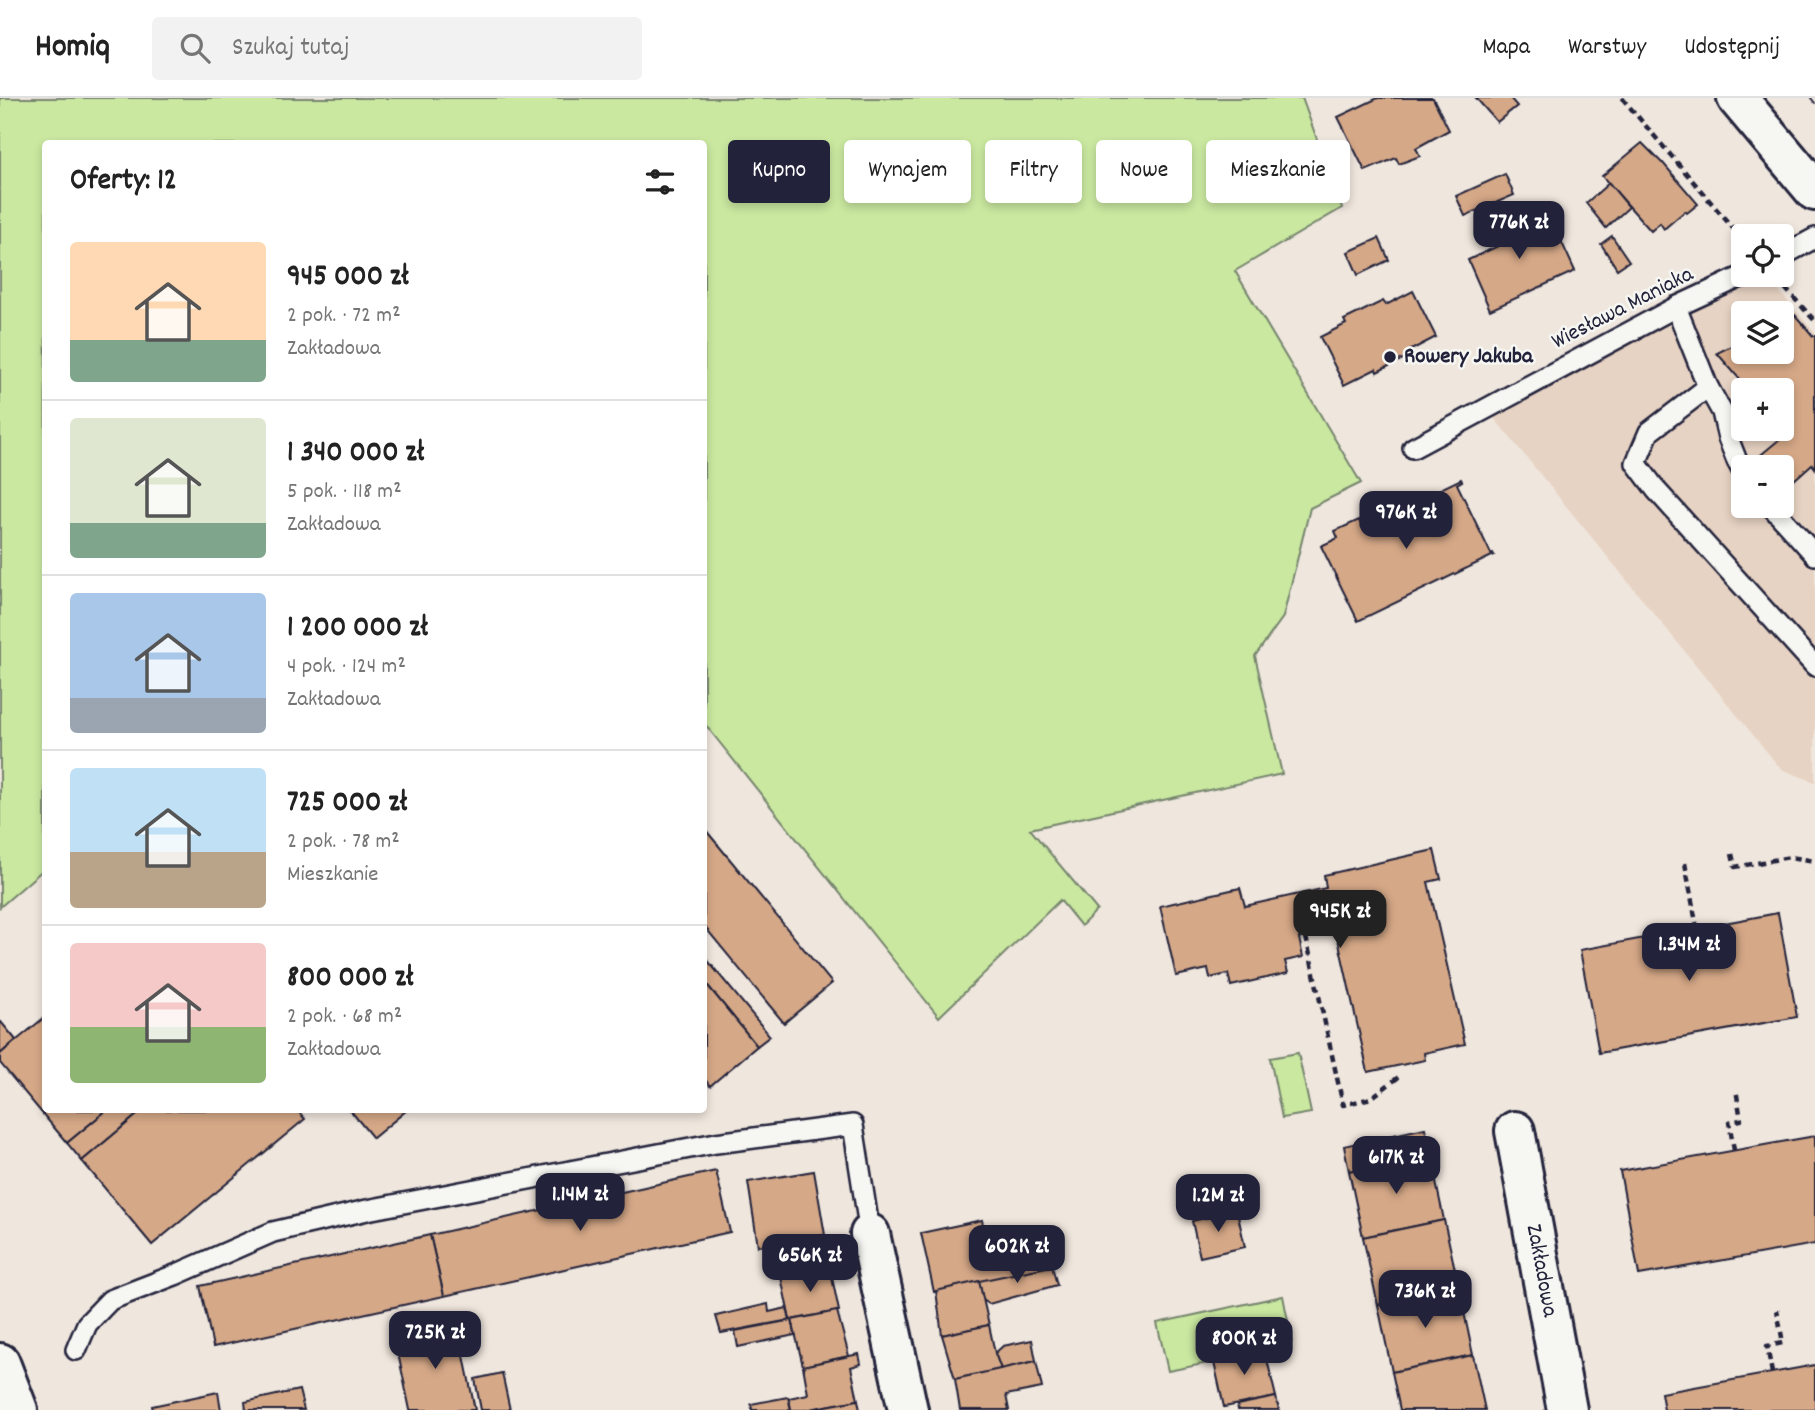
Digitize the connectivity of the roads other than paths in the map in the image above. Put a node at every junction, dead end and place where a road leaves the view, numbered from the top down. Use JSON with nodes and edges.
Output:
{"nodes":[{"id":1,"x":1737,"y":98,"type":"edge"},
{"id":2,"x":1815,"y":191,"type":"edge"},
{"id":3,"x":1815,"y":238,"type":"edge"},
{"id":4,"x":1794,"y":249,"type":"edge"},
{"id":5,"x":1731,"y":281,"type":"edge"},
{"id":6,"x":1676,"y":307,"type":"junction"},
{"id":7,"x":1708,"y":387,"type":"junction"},
{"id":8,"x":1413,"y":448,"type":"dead end"},
{"id":9,"x":1735,"y":455,"type":"edge"},
{"id":10,"x":1782,"y":518,"type":"edge"},
{"id":11,"x":1815,"y":555,"type":"edge"},
{"id":12,"x":1815,"y":666,"type":"edge"},
{"id":13,"x":1515,"y":1130,"type":"dead end"},
{"id":14,"x":870,"y":1234,"type":"joint"},
{"id":15,"x":76,"y":1350,"type":"dead end"},
{"id":16,"x":0,"y":1363,"type":"edge"},
{"id":17,"x":18,"y":1410,"type":"edge"},
{"id":18,"x":908,"y":1410,"type":"edge"},
{"id":19,"x":1567,"y":1410,"type":"edge"}],
"edges":[{"from":1,"to":2,"type":"street"},
{"from":3,"to":4,"type":"lane"},
{"from":5,"to":6,"type":"lane","name":"Wiesława Maniaka"},
{"from":6,"to":7,"type":"lane"},
{"from":6,"to":8,"type":"lane","name":"Wiesława Maniaka"},
{"from":7,"to":9,"type":"lane"},
{"from":7,"to":12,"type":"lane"},
{"from":10,"to":11,"type":"lane"},
{"from":13,"to":19,"type":"street","name":"Zakładowa"},
{"from":14,"to":15,"type":"lane"},
{"from":14,"to":18,"type":"street"},
{"from":16,"to":17,"type":"street"}]}
